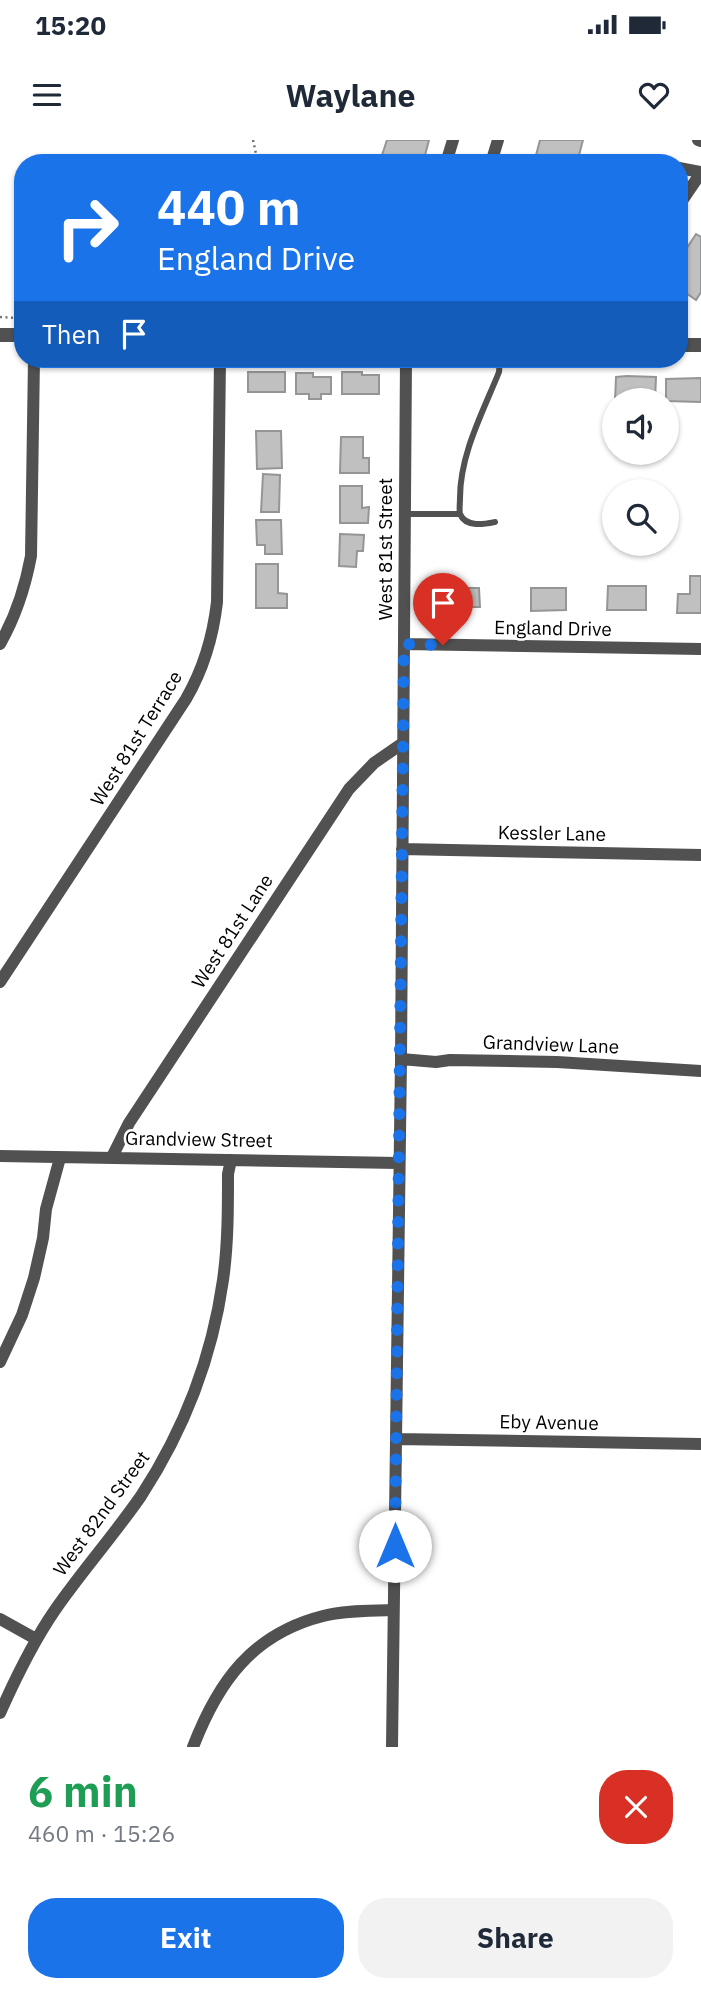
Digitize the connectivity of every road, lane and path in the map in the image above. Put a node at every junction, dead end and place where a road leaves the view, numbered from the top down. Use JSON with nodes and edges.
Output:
{"nodes":[{"id":1,"x":701,"y":172,"type":"edge"},
{"id":2,"x":688,"y":192,"type":"edge"},
{"id":3,"x":34,"y":368,"type":"edge"},
{"id":4,"x":220,"y":368,"type":"edge"},
{"id":5,"x":406,"y":368,"type":"edge"},
{"id":6,"x":499,"y":368,"type":"edge"},
{"id":7,"x":404,"y":514,"type":"junction"},
{"id":8,"x":460,"y":514,"type":"junction"},
{"id":9,"x":495,"y":522,"type":"dead end"},
{"id":10,"x":0,"y":644,"type":"edge"},
{"id":11,"x":404,"y":644,"type":"junction"},
{"id":12,"x":701,"y":649,"type":"edge"},
{"id":13,"x":403,"y":743,"type":"junction"},
{"id":14,"x":402,"y":849,"type":"junction"},
{"id":15,"x":701,"y":855,"type":"edge"},
{"id":16,"x":0,"y":982,"type":"edge"},
{"id":17,"x":401,"y":1059,"type":"junction"},
{"id":18,"x":701,"y":1071,"type":"edge"},
{"id":19,"x":0,"y":1156,"type":"edge"},
{"id":20,"x":112,"y":1157,"type":"junction"},
{"id":21,"x":60,"y":1158,"type":"junction"},
{"id":22,"x":231,"y":1160,"type":"junction"},
{"id":23,"x":398,"y":1163,"type":"junction"},
{"id":24,"x":0,"y":1362,"type":"edge"},
{"id":25,"x":396,"y":1439,"type":"junction"},
{"id":26,"x":701,"y":1444,"type":"edge"},
{"id":27,"x":393,"y":1610,"type":"junction"},
{"id":28,"x":0,"y":1619,"type":"edge"},
{"id":29,"x":36,"y":1639,"type":"junction"},
{"id":30,"x":0,"y":1713,"type":"edge"},
{"id":31,"x":193,"y":1747,"type":"edge"},
{"id":32,"x":392,"y":1747,"type":"edge"}],
"edges":[{"from":1,"to":2,"type":"street"},
{"from":3,"to":10,"type":"street"},
{"from":4,"to":16,"type":"street","name":"West 81st Terrace"},
{"from":5,"to":7,"type":"street","name":"West 81st Street"},
{"from":6,"to":8,"type":"lane"},
{"from":7,"to":8,"type":"lane"},
{"from":7,"to":11,"type":"street","name":"West 81st Street"},
{"from":8,"to":9,"type":"lane"},
{"from":11,"to":12,"type":"street","name":"England Drive"},
{"from":11,"to":13,"type":"street","name":"West 81st Street"},
{"from":13,"to":14,"type":"street","name":"West 81st Street"},
{"from":13,"to":20,"type":"street","name":"West 81st Lane"},
{"from":14,"to":15,"type":"street","name":"Kessler Lane"},
{"from":14,"to":17,"type":"street","name":"West 81st Street"},
{"from":17,"to":18,"type":"street","name":"Grandview Lane"},
{"from":17,"to":23,"type":"street","name":"West 81st Street"},
{"from":19,"to":21,"type":"street","name":"Grandview Street"},
{"from":20,"to":21,"type":"street","name":"Grandview Street"},
{"from":20,"to":22,"type":"street","name":"Grandview Street"},
{"from":21,"to":24,"type":"street"},
{"from":22,"to":23,"type":"street","name":"Grandview Street"},
{"from":22,"to":29,"type":"street","name":"West 82nd Street"},
{"from":23,"to":25,"type":"street","name":"West 81st Street"},
{"from":25,"to":26,"type":"street","name":"Eby Avenue"},
{"from":25,"to":27,"type":"street","name":"West 81st Street"},
{"from":27,"to":31,"type":"street"},
{"from":27,"to":32,"type":"street","name":"West 81st Street"},
{"from":28,"to":29,"type":"street"},
{"from":29,"to":30,"type":"street","name":"West 82nd Street"}]}
